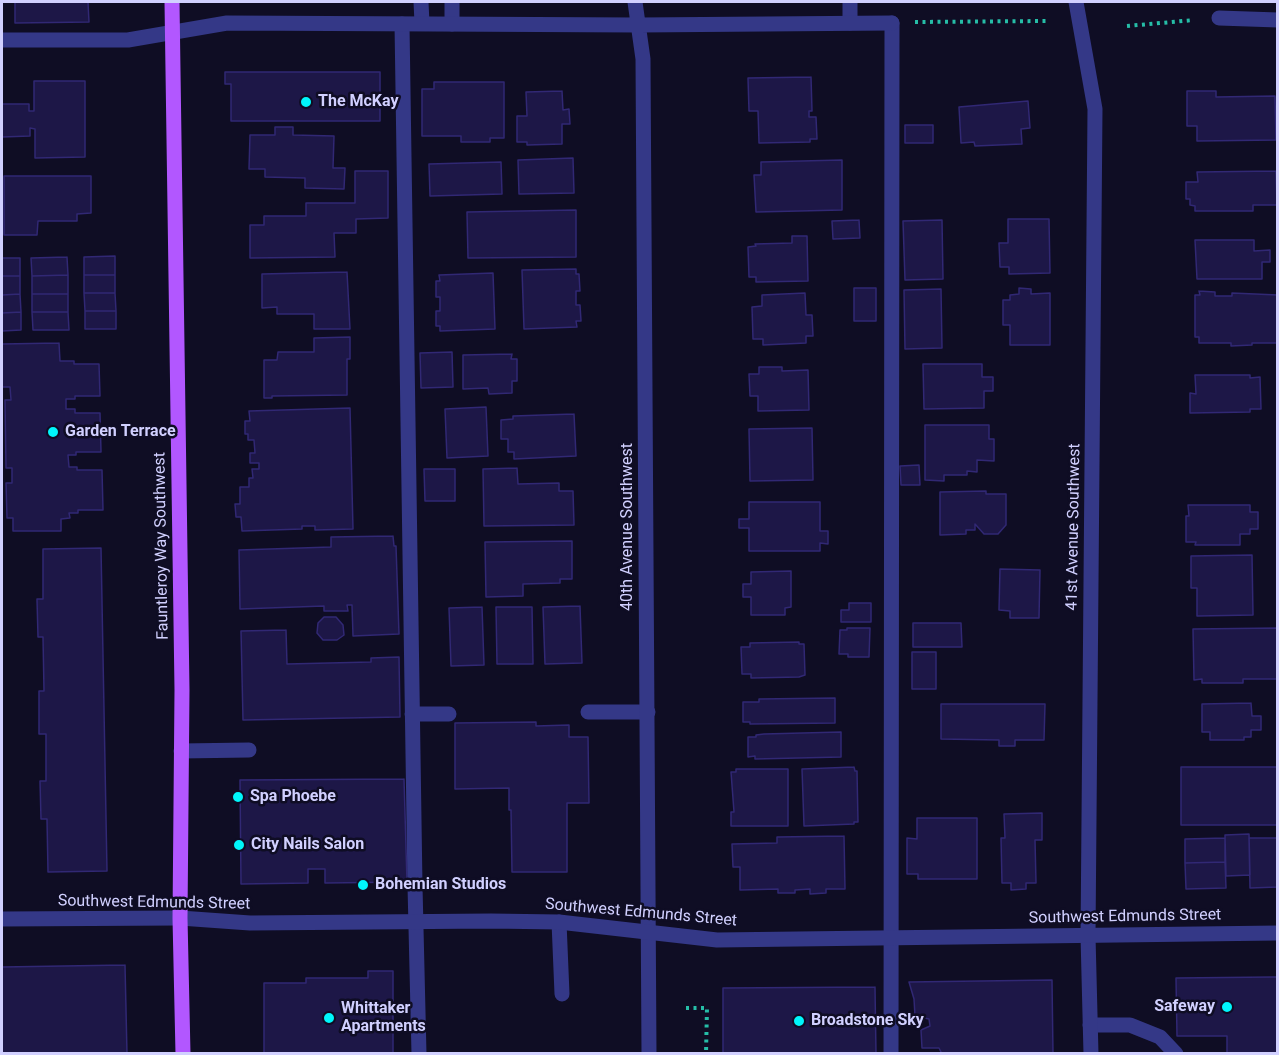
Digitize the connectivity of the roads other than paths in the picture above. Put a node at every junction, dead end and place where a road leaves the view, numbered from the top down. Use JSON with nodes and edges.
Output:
{"nodes":[{"id":1,"x":172,"y":2,"type":"edge"},
{"id":2,"x":421,"y":2,"type":"edge"},
{"id":3,"x":452,"y":2,"type":"edge"},
{"id":4,"x":635,"y":2,"type":"edge"},
{"id":5,"x":850,"y":2,"type":"edge"},
{"id":6,"x":1076,"y":2,"type":"edge"},
{"id":7,"x":1219,"y":18,"type":"dead end"},
{"id":8,"x":1278,"y":20,"type":"edge"},
{"id":9,"x":422,"y":23,"type":"junction"},
{"id":10,"x":850,"y":23,"type":"junction"},
{"id":11,"x":402,"y":24,"type":"junction"},
{"id":12,"x":452,"y":24,"type":"junction"},
{"id":13,"x":639,"y":25,"type":"junction"},
{"id":14,"x":172,"y":33,"type":"junction"},
{"id":15,"x":2,"y":40,"type":"edge"},
{"id":16,"x":588,"y":712,"type":"dead end"},
{"id":17,"x":648,"y":712,"type":"junction"},
{"id":18,"x":412,"y":714,"type":"junction"},
{"id":19,"x":449,"y":714,"type":"dead end"},
{"id":20,"x":249,"y":750,"type":"dead end"},
{"id":21,"x":182,"y":751,"type":"junction"},
{"id":22,"x":180,"y":918,"type":"junction"},
{"id":23,"x":2,"y":919,"type":"edge"},
{"id":24,"x":416,"y":922,"type":"junction"},
{"id":25,"x":560,"y":922,"type":"junction"},
{"id":26,"x":649,"y":933,"type":"junction"},
{"id":27,"x":1278,"y":933,"type":"edge"},
{"id":28,"x":1088,"y":936,"type":"junction"},
{"id":29,"x":892,"y":938,"type":"junction"},
{"id":30,"x":562,"y":994,"type":"dead end"},
{"id":31,"x":1090,"y":1025,"type":"junction"},
{"id":32,"x":183,"y":1053,"type":"edge"},
{"id":33,"x":419,"y":1053,"type":"edge"},
{"id":34,"x":649,"y":1053,"type":"edge"},
{"id":35,"x":891,"y":1053,"type":"edge"},
{"id":36,"x":1091,"y":1053,"type":"edge"},
{"id":37,"x":1176,"y":1053,"type":"edge"}],
"edges":[{"from":1,"to":14,"type":"main road","name":"Fauntleroy Way Southwest"},
{"from":2,"to":9,"type":"street"},
{"from":3,"to":12,"type":"street"},
{"from":4,"to":13,"type":"street","name":"40th Avenue Southwest"},
{"from":5,"to":10,"type":"street"},
{"from":6,"to":28,"type":"street","name":"41st Avenue Southwest"},
{"from":7,"to":8,"type":"street"},
{"from":9,"to":11,"type":"street"},
{"from":9,"to":12,"type":"street"},
{"from":10,"to":13,"type":"street"},
{"from":10,"to":29,"type":"street"},
{"from":11,"to":14,"type":"street"},
{"from":11,"to":18,"type":"street"},
{"from":12,"to":13,"type":"street"},
{"from":13,"to":17,"type":"street","name":"40th Avenue Southwest"},
{"from":14,"to":15,"type":"street"},
{"from":14,"to":21,"type":"main road","name":"Fauntleroy Way Southwest"},
{"from":16,"to":17,"type":"street"},
{"from":17,"to":26,"type":"street","name":"40th Avenue Southwest"},
{"from":18,"to":19,"type":"street"},
{"from":18,"to":24,"type":"street"},
{"from":20,"to":21,"type":"street"},
{"from":21,"to":22,"type":"main road","name":"Fauntleroy Way Southwest"},
{"from":22,"to":23,"type":"street","name":"Southwest Edmunds Street"},
{"from":22,"to":24,"type":"street","name":"Southwest Edmunds Street"},
{"from":22,"to":32,"type":"main road","name":"Fauntleroy Way Southwest"},
{"from":24,"to":25,"type":"street","name":"Southwest Edmunds Street"},
{"from":24,"to":33,"type":"street"},
{"from":25,"to":26,"type":"street","name":"Southwest Edmunds Street"},
{"from":25,"to":30,"type":"street"},
{"from":26,"to":29,"type":"street","name":"Southwest Edmunds Street"},
{"from":26,"to":34,"type":"street","name":"40th Avenue Southwest"},
{"from":27,"to":28,"type":"street","name":"Southwest Edmunds Street"},
{"from":28,"to":29,"type":"street","name":"Southwest Edmunds Street"},
{"from":28,"to":31,"type":"street","name":"41st Avenue Southwest"},
{"from":29,"to":35,"type":"street"},
{"from":31,"to":36,"type":"street","name":"41st Avenue Southwest"},
{"from":31,"to":37,"type":"street"}]}
